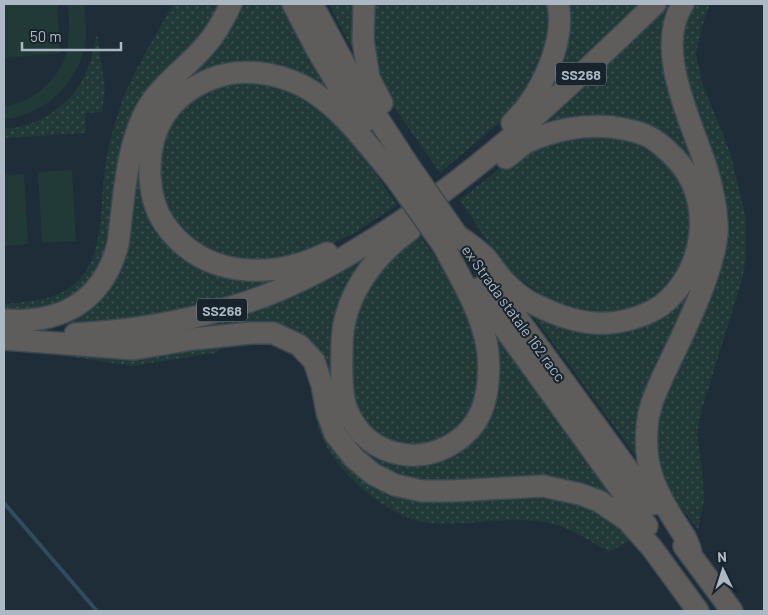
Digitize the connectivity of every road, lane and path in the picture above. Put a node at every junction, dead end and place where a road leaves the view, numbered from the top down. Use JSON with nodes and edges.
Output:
{"nodes":[{"id":1,"x":231,"y":4,"type":"edge"},
{"id":2,"x":293,"y":4,"type":"edge"},
{"id":3,"x":312,"y":4,"type":"edge"},
{"id":4,"x":364,"y":4,"type":"edge"},
{"id":5,"x":558,"y":4,"type":"edge"},
{"id":6,"x":655,"y":4,"type":"edge"},
{"id":7,"x":683,"y":4,"type":"edge"},
{"id":8,"x":402,"y":171,"type":"junction"},
{"id":9,"x":469,"y":173,"type":"junction"},
{"id":10,"x":444,"y":192,"type":"junction"},
{"id":11,"x":406,"y":220,"type":"junction"},
{"id":12,"x":450,"y":240,"type":"junction"},
{"id":13,"x":4,"y":320,"type":"edge"},
{"id":14,"x":4,"y":329,"type":"edge"},
{"id":15,"x":44,"y":335,"type":"junction"},
{"id":16,"x":4,"y":338,"type":"edge"},
{"id":17,"x":633,"y":517,"type":"junction"},
{"id":18,"x":695,"y":561,"type":"junction"},
{"id":19,"x":698,"y":611,"type":"edge"},
{"id":20,"x":710,"y":611,"type":"edge"},
{"id":21,"x":732,"y":611,"type":"edge"},
{"id":22,"x":741,"y":611,"type":"edge"}],
"edges":[{"from":1,"to":13,"type":"highway"},
{"from":2,"to":8,"type":"highway","name":"ex Strada statale 162 racc"},
{"from":3,"to":8,"type":"highway","name":"ex Strada statale 162 racc"},
{"from":4,"to":8,"type":"highway"},
{"from":5,"to":10,"type":"highway"},
{"from":6,"to":9,"type":"highway","number":"SS268"},
{"from":7,"to":18,"type":"highway"},
{"from":8,"to":11,"type":"highway"},
{"from":8,"to":12,"type":"highway","name":"ex Strada statale 162 racc","bridge":true},
{"from":9,"to":10,"type":"highway","number":"SS268"},
{"from":9,"to":12,"type":"highway"},
{"from":10,"to":11,"type":"highway","number":"SS268"},
{"from":10,"to":12,"type":"highway"},
{"from":11,"to":15,"type":"highway","number":"SS268"},
{"from":12,"to":17,"type":"highway","name":"ex Strada statale 162 racc"},
{"from":12,"to":18,"type":"highway","name":"ex Strada statale 162 racc"},
{"from":14,"to":15,"type":"highway","number":"SS268"},
{"from":15,"to":16,"type":"highway","number":"SS268"},
{"from":16,"to":17,"type":"highway"},
{"from":17,"to":19,"type":"highway"},
{"from":17,"to":20,"type":"highway","name":"ex Strada statale 162 racc"},
{"from":18,"to":21,"type":"highway","name":"ex Strada statale 162 racc"},
{"from":18,"to":22,"type":"highway"}]}
